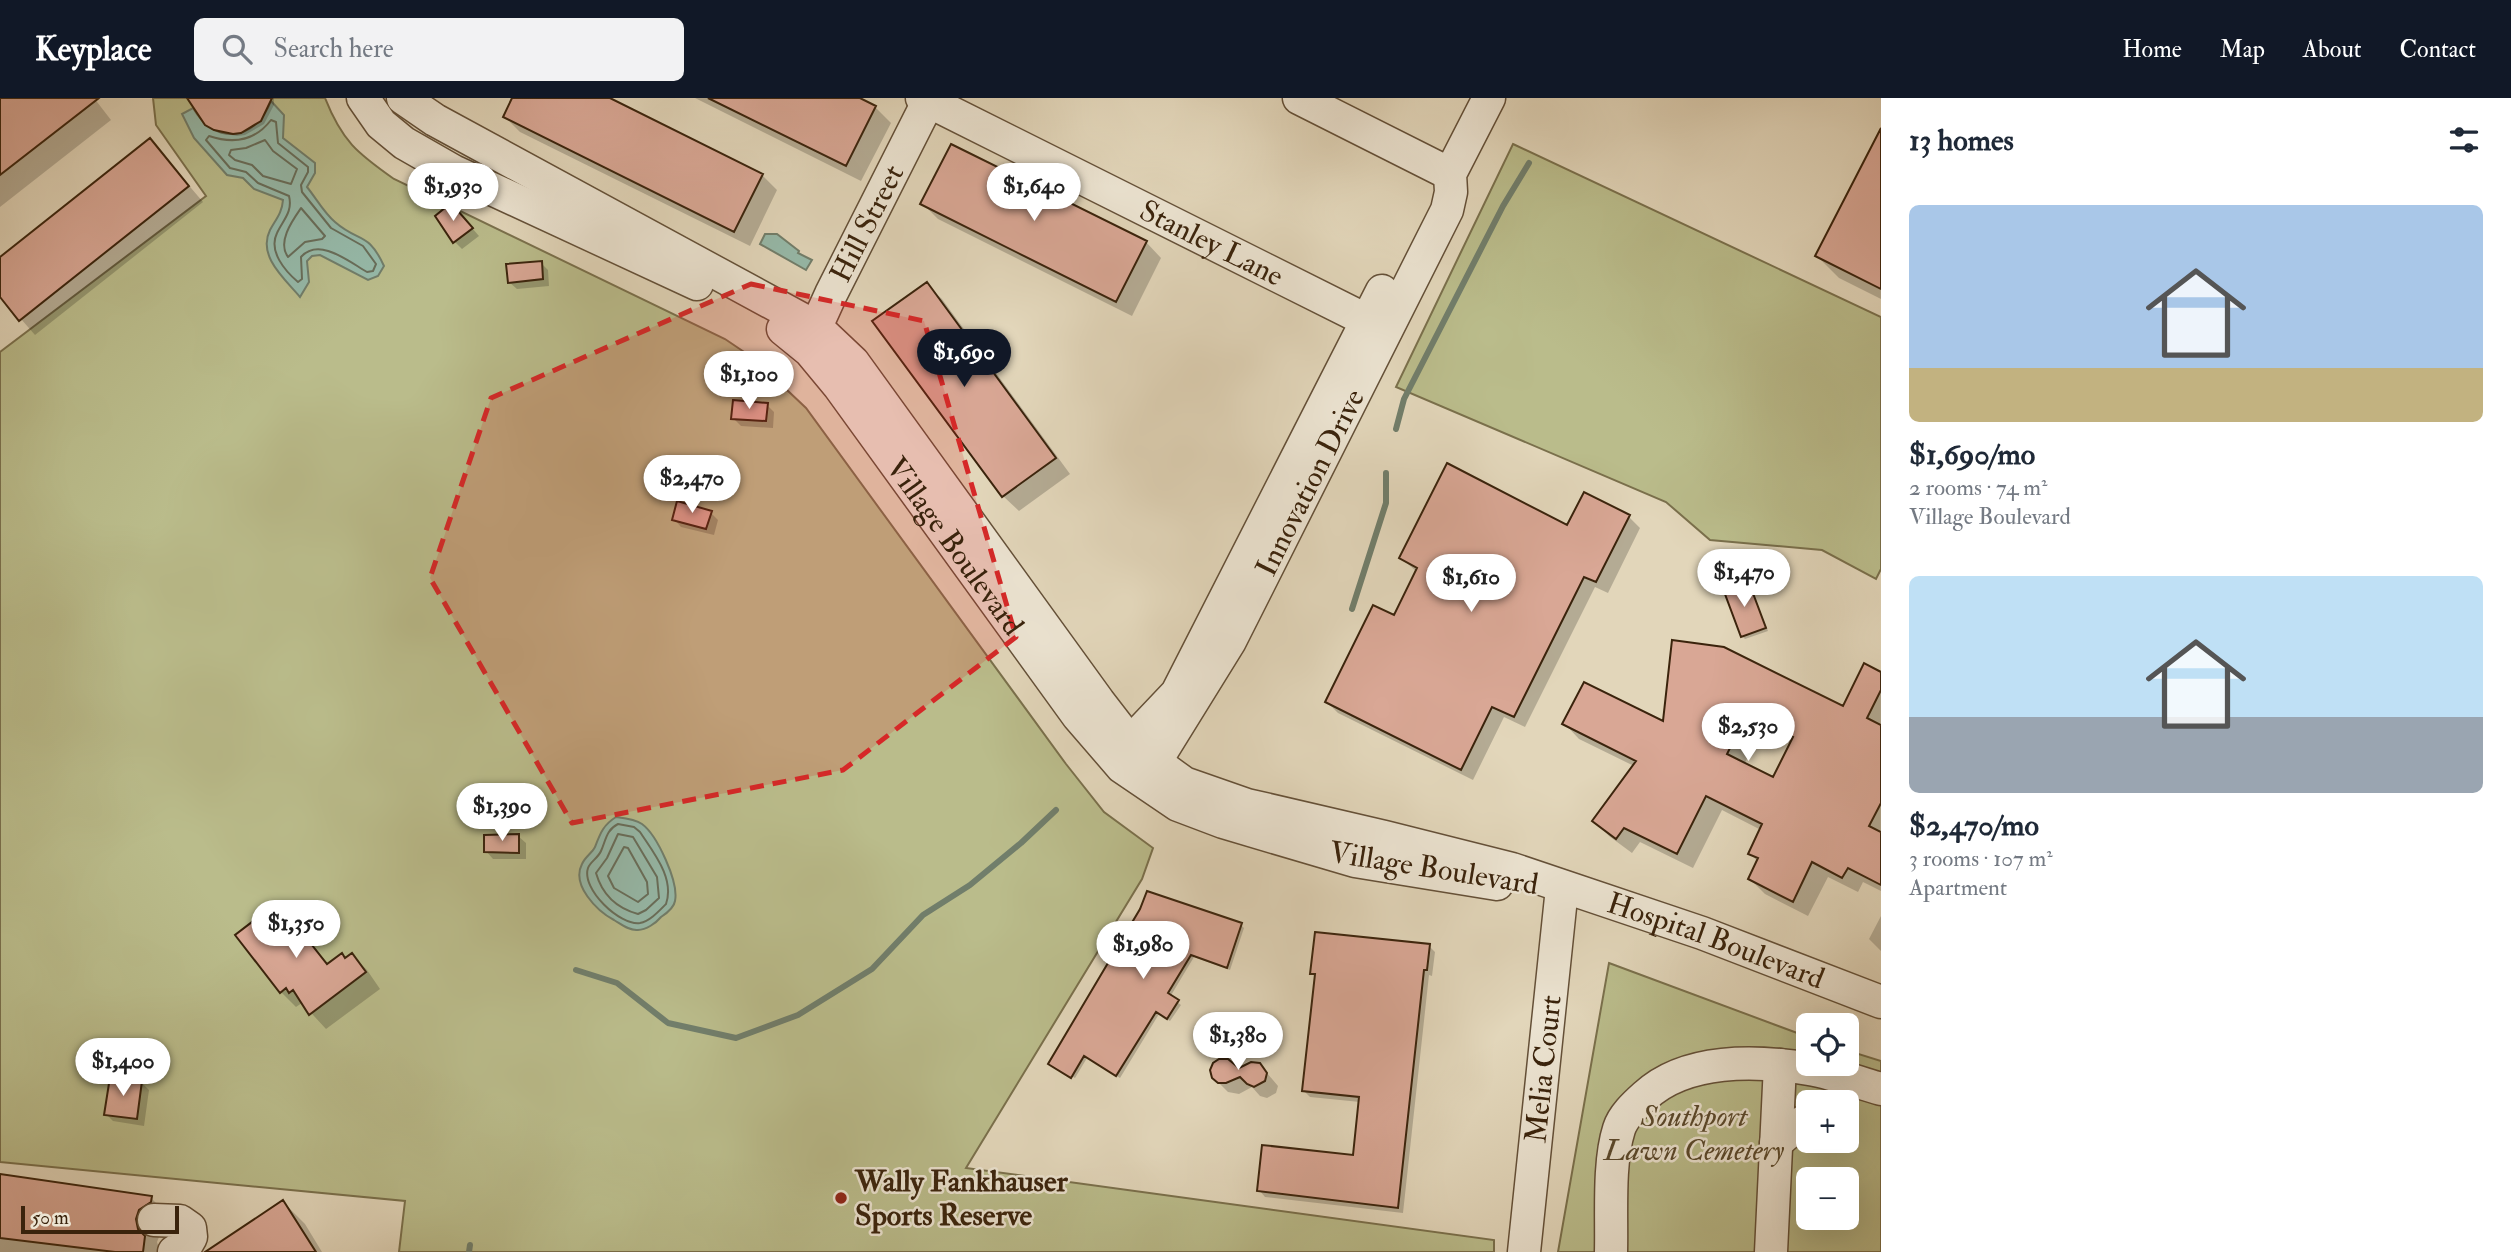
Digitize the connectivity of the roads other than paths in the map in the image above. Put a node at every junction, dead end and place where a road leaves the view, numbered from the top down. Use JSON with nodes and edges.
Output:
{"nodes":[{"id":1,"x":363,"y":98,"type":"edge"},
{"id":2,"x":403,"y":98,"type":"edge"},
{"id":3,"x":1299,"y":98,"type":"edge"},
{"id":4,"x":1489,"y":98,"type":"edge"},
{"id":5,"x":927,"y":99,"type":"edge"},
{"id":6,"x":1450,"y":174,"type":"junction"},
{"id":7,"x":1377,"y":326,"type":"junction"},
{"id":8,"x":813,"y":339,"type":"junction"},
{"id":9,"x":1138,"y":764,"type":"junction"},
{"id":10,"x":1562,"y":888,"type":"junction"},
{"id":11,"x":1877,"y":1002,"type":"edge"},
{"id":12,"x":1780,"y":1065,"type":"junction"},
{"id":13,"x":1880,"y":1088,"type":"edge"},
{"id":14,"x":1859,"y":1096,"type":"edge"},
{"id":15,"x":1796,"y":1126,"type":"edge"},
{"id":16,"x":1776,"y":1143,"type":"junction"},
{"id":17,"x":154,"y":1220,"type":"dead end"},
{"id":18,"x":174,"y":1252,"type":"edge"},
{"id":19,"x":1524,"y":1252,"type":"edge"},
{"id":20,"x":1611,"y":1252,"type":"edge"},
{"id":21,"x":1771,"y":1252,"type":"edge"}],
"edges":[{"from":1,"to":8,"type":"street","name":"Village Boulevard"},
{"from":2,"to":8,"type":"street","name":"Village Boulevard"},
{"from":3,"to":6,"type":"street"},
{"from":4,"to":6,"type":"street","name":"Innovation Drive"},
{"from":5,"to":7,"type":"street","name":"Stanley Lane"},
{"from":5,"to":8,"type":"street","name":"Hill Street"},
{"from":6,"to":7,"type":"street","name":"Innovation Drive"},
{"from":7,"to":9,"type":"street","name":"Innovation Drive"},
{"from":8,"to":9,"type":"street","name":"Village Boulevard"},
{"from":9,"to":10,"type":"street","name":"Village Boulevard"},
{"from":10,"to":11,"type":"street","name":"Hospital Boulevard"},
{"from":10,"to":19,"type":"street","name":"Melia Court"},
{"from":12,"to":13,"type":"street"},
{"from":12,"to":16,"type":"street"},
{"from":12,"to":20,"type":"street"},
{"from":13,"to":14,"type":"street"},
{"from":15,"to":16,"type":"street"},
{"from":16,"to":21,"type":"street"},
{"from":17,"to":18,"type":"street"}]}
